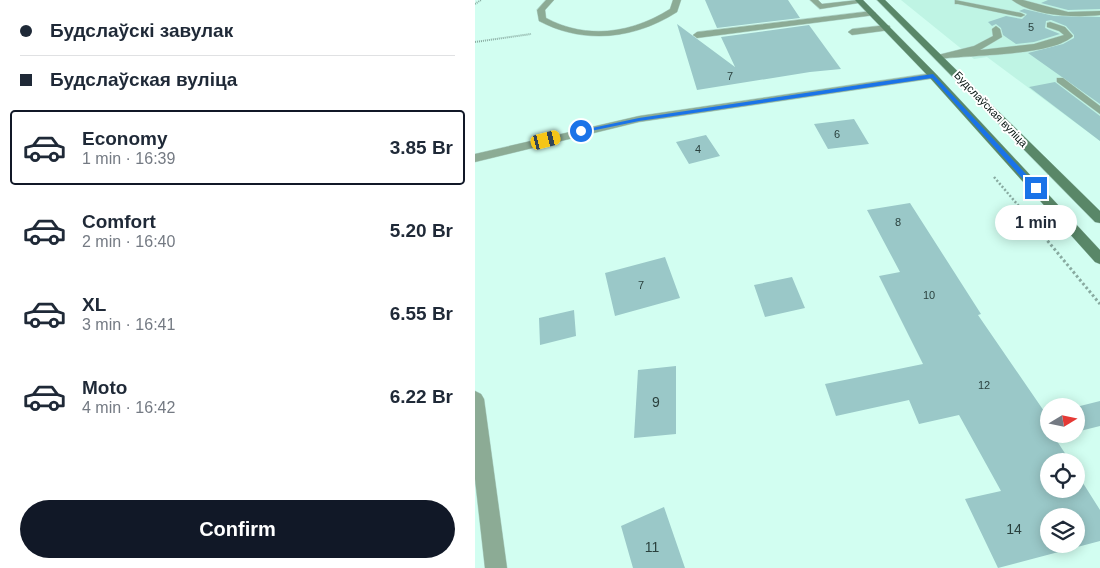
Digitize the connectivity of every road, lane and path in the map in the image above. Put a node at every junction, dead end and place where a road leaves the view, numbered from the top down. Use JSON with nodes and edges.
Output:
{"nodes":[{"id":1,"x":481,"y":0,"type":"edge"},
{"id":2,"x":550,"y":0,"type":"edge"},
{"id":3,"x":677,"y":0,"type":"edge"},
{"id":4,"x":814,"y":0,"type":"edge"},
{"id":5,"x":881,"y":0,"type":"edge"},
{"id":6,"x":1016,"y":0,"type":"edge"},
{"id":7,"x":859,"y":1,"type":"edge"},
{"id":8,"x":955,"y":1,"type":"edge"},
{"id":9,"x":475,"y":4,"type":"edge"},
{"id":10,"x":1075,"y":4,"type":"dead end"},
{"id":11,"x":1039,"y":8,"type":"junction"},
{"id":12,"x":872,"y":13,"type":"junction"},
{"id":13,"x":1100,"y":13,"type":"edge"},
{"id":14,"x":1021,"y":15,"type":"dead end"},
{"id":15,"x":987,"y":16,"type":"dead end"},
{"id":16,"x":1050,"y":25,"type":"dead end"},
{"id":17,"x":887,"y":28,"type":"junction"},
{"id":18,"x":996,"y":29,"type":"dead end"},
{"id":19,"x":574,"y":32,"type":"junction"},
{"id":20,"x":852,"y":32,"type":"dead end"},
{"id":21,"x":697,"y":35,"type":"dead end"},
{"id":22,"x":475,"y":42,"type":"edge"},
{"id":23,"x":959,"y":54,"type":"junction"},
{"id":24,"x":939,"y":56,"type":"junction"},
{"id":25,"x":933,"y":76,"type":"junction"},
{"id":26,"x":1060,"y":80,"type":"dead end"},
{"id":27,"x":1100,"y":111,"type":"edge"},
{"id":28,"x":475,"y":158,"type":"edge"},
{"id":29,"x":991,"y":175,"type":"dead end"},
{"id":30,"x":1100,"y":219,"type":"edge"},
{"id":31,"x":1100,"y":259,"type":"edge"},
{"id":32,"x":1100,"y":304,"type":"edge"},
{"id":33,"x":476,"y":411,"type":"edge"},
{"id":34,"x":496,"y":568,"type":"edge"}],
"edges":[{"from":1,"to":9,"type":"path"},
{"from":2,"to":19,"type":"street"},
{"from":3,"to":19,"type":"street"},
{"from":4,"to":7,"type":"street"},
{"from":5,"to":24,"type":"main road","name":"Будслаўская вуліца"},
{"from":6,"to":11,"type":"street"},
{"from":7,"to":12,"type":"main road","name":"Будслаўская вуліца"},
{"from":8,"to":14,"type":"street"},
{"from":8,"to":15,"type":"street"},
{"from":10,"to":11,"type":"street"},
{"from":11,"to":13,"type":"street"},
{"from":12,"to":17,"type":"main road","name":"Будслаўская вуліца"},
{"from":12,"to":21,"type":"street"},
{"from":16,"to":23,"type":"street"},
{"from":17,"to":20,"type":"street"},
{"from":17,"to":25,"type":"main road","name":"Будслаўская вуліца"},
{"from":18,"to":23,"type":"street"},
{"from":19,"to":22,"type":"path"},
{"from":23,"to":24,"type":"street"},
{"from":24,"to":30,"type":"main road","name":"Будслаўская вуліца"},
{"from":25,"to":28,"type":"street"},
{"from":25,"to":31,"type":"main road","name":"Будслаўская вуліца"},
{"from":26,"to":27,"type":"street"},
{"from":29,"to":32,"type":"path"},
{"from":33,"to":34,"type":"street"}]}
